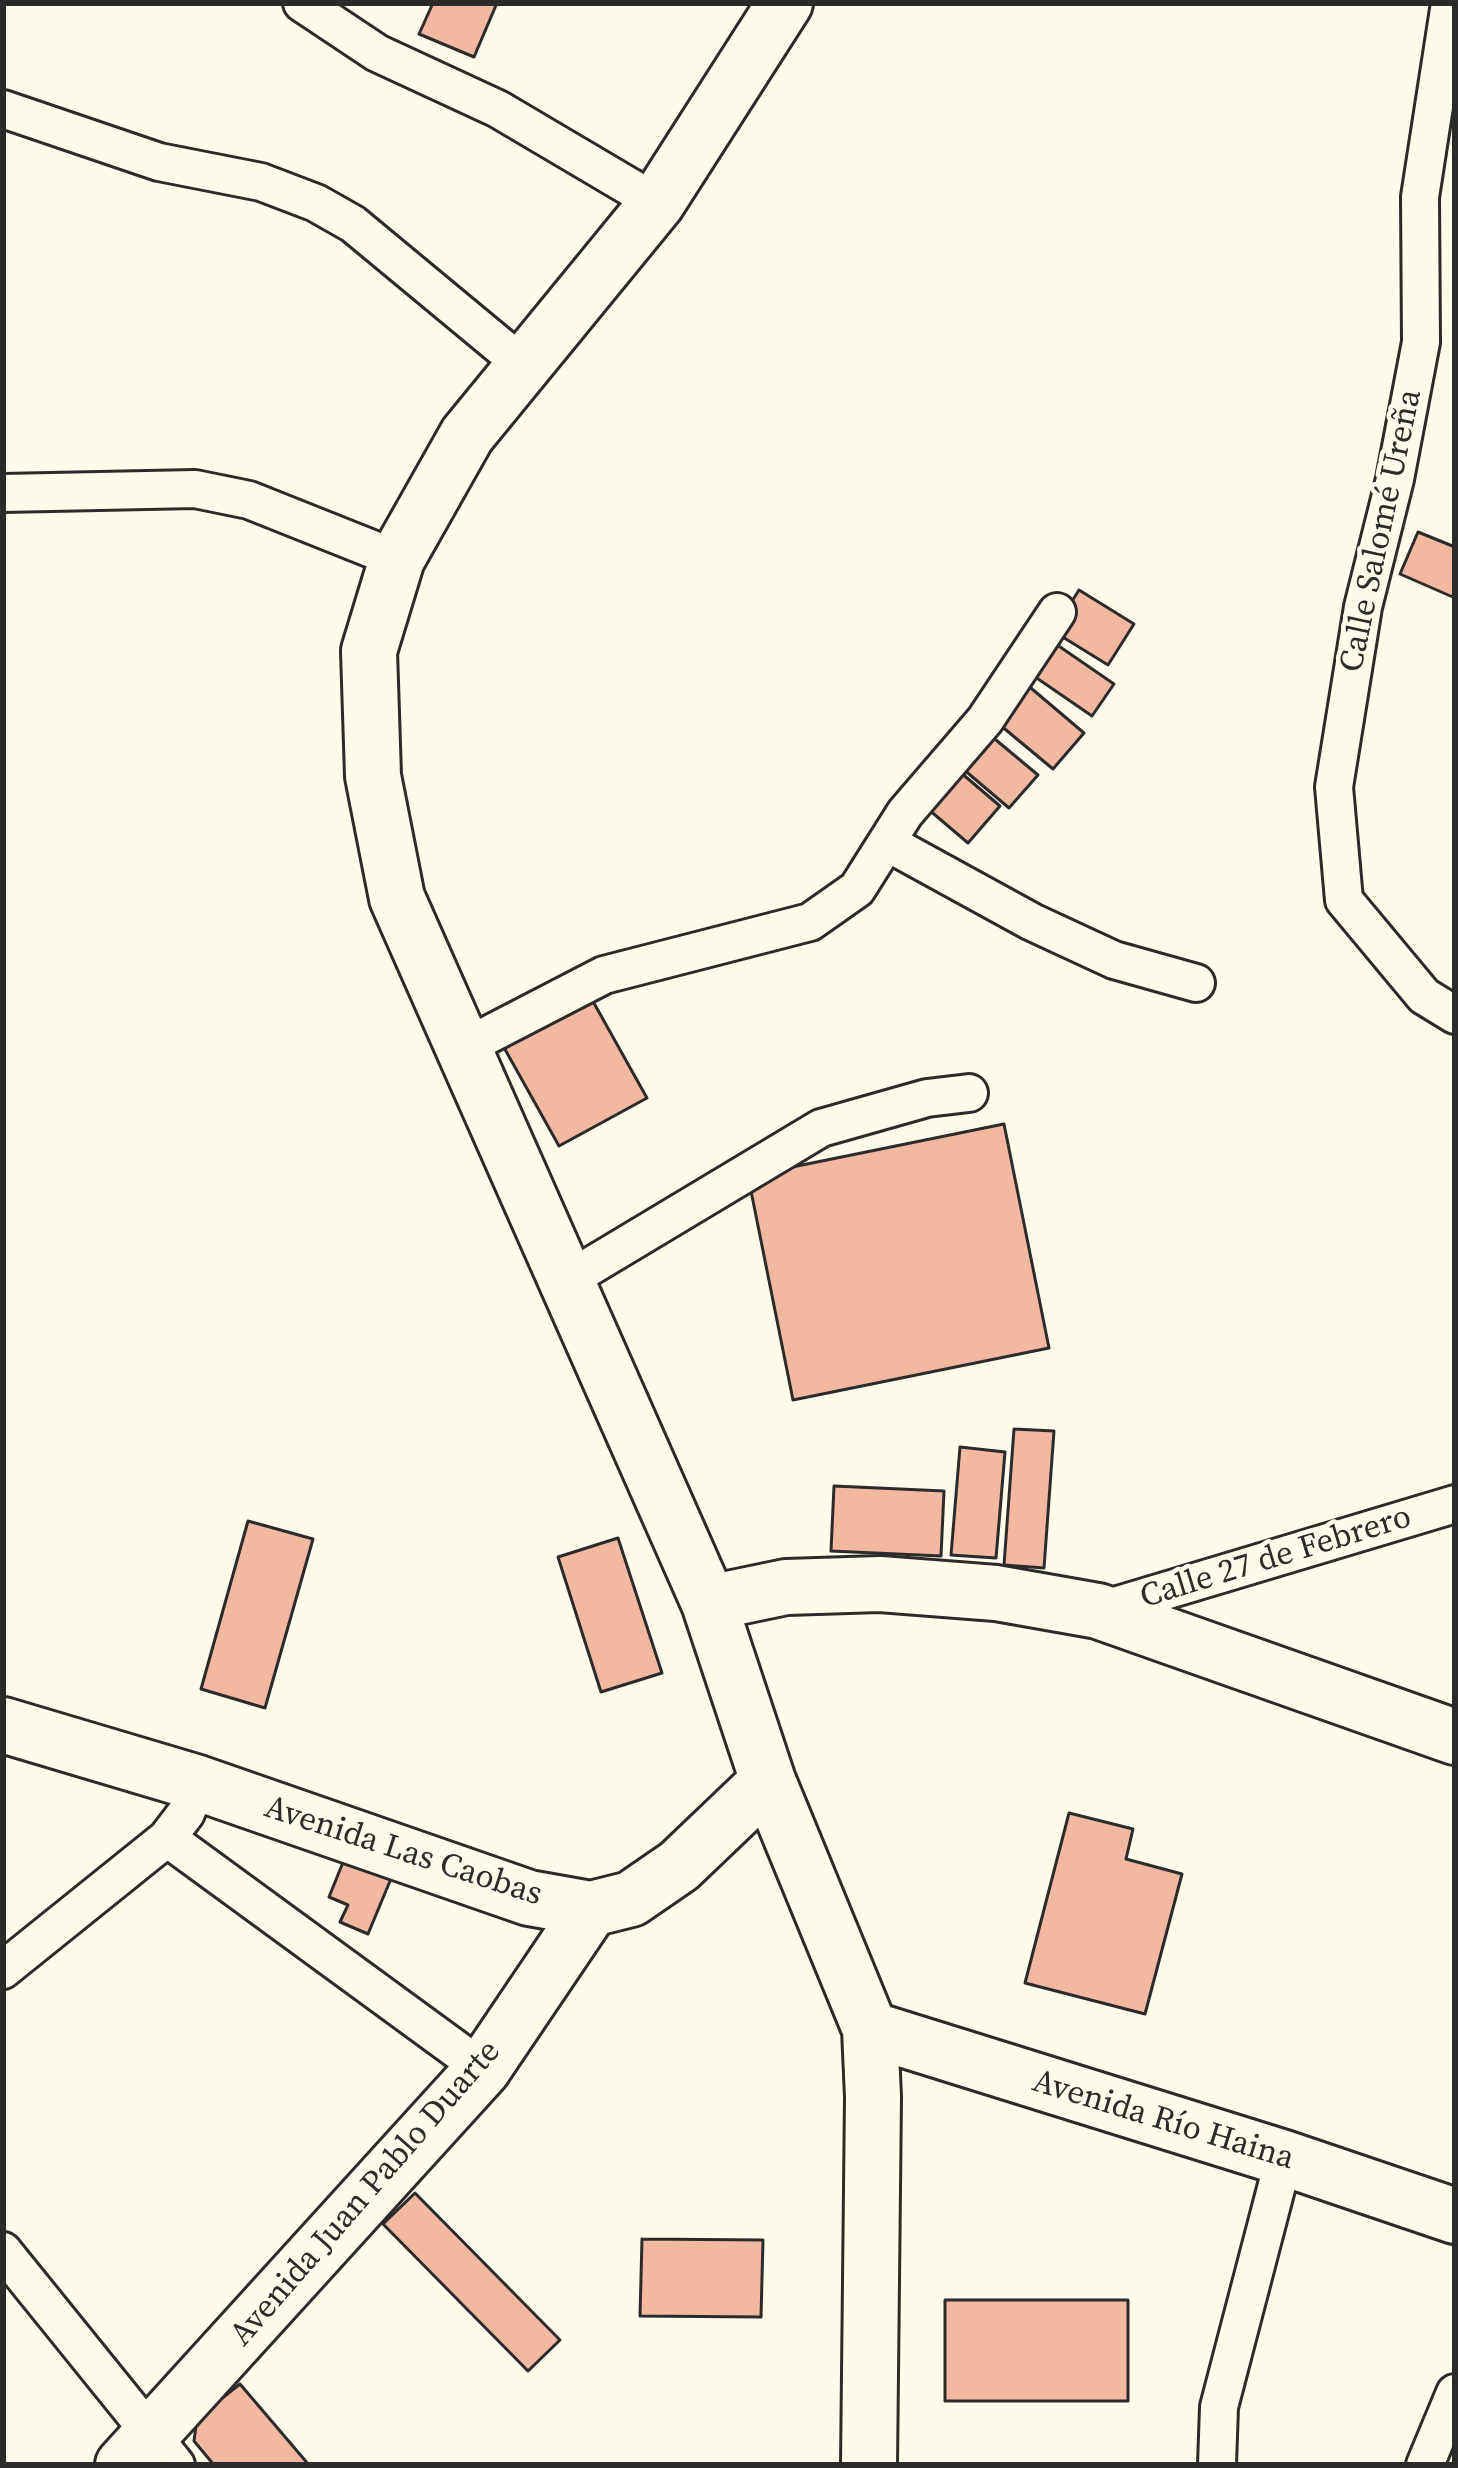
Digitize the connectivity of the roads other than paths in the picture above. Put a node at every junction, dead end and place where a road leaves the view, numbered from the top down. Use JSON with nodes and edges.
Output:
{"nodes":[{"id":1,"x":302,"y":3,"type":"edge"},
{"id":2,"x":785,"y":3,"type":"edge"},
{"id":3,"x":1450,"y":3,"type":"edge"},
{"id":4,"x":3,"y":110,"type":"edge"},
{"id":5,"x":657,"y":202,"type":"junction"},
{"id":6,"x":523,"y":365,"type":"junction"},
{"id":7,"x":3,"y":493,"type":"edge"},
{"id":8,"x":397,"y":559,"type":"junction"},
{"id":9,"x":1057,"y":612,"type":"dead end"},
{"id":10,"x":888,"y":843,"type":"junction"},
{"id":11,"x":1196,"y":983,"type":"dead end"},
{"id":12,"x":1455,"y":1015,"type":"edge"},
{"id":13,"x":463,"y":1048,"type":"junction"},
{"id":14,"x":969,"y":1093,"type":"dead end"},
{"id":15,"x":566,"y":1281,"type":"junction"},
{"id":16,"x":1455,"y":1504,"type":"edge"},
{"id":17,"x":709,"y":1603,"type":"junction"},
{"id":18,"x":1098,"y":1611,"type":"junction"},
{"id":19,"x":3,"y":1725,"type":"edge"},
{"id":20,"x":1455,"y":1737,"type":"edge"},
{"id":21,"x":768,"y":1781,"type":"junction"},
{"id":22,"x":198,"y":1783,"type":"junction"},
{"id":23,"x":167,"y":1838,"type":"junction"},
{"id":24,"x":591,"y":1909,"type":"junction"},
{"id":25,"x":3,"y":1970,"type":"edge"},
{"id":26,"x":870,"y":2030,"type":"junction"},
{"id":27,"x":483,"y":2069,"type":"junction"},
{"id":28,"x":1284,"y":2158,"type":"junction"},
{"id":29,"x":1455,"y":2216,"type":"edge"},
{"id":30,"x":3,"y":2251,"type":"edge"},
{"id":31,"x":1455,"y":2393,"type":"edge"},
{"id":32,"x":150,"y":2455,"type":"edge"},
{"id":33,"x":869,"y":2465,"type":"edge"},
{"id":34,"x":1217,"y":2465,"type":"edge"},
{"id":35,"x":1425,"y":2465,"type":"edge"}],
"edges":[{"from":1,"to":5,"type":"street"},
{"from":2,"to":5,"type":"main road"},
{"from":3,"to":12,"type":"street","name":"Calle Salomé Ureña"},
{"from":4,"to":6,"type":"street"},
{"from":5,"to":6,"type":"main road"},
{"from":6,"to":8,"type":"main road"},
{"from":7,"to":8,"type":"street"},
{"from":8,"to":13,"type":"main road"},
{"from":9,"to":10,"type":"street"},
{"from":10,"to":11,"type":"street"},
{"from":10,"to":13,"type":"street"},
{"from":13,"to":15,"type":"main road"},
{"from":14,"to":15,"type":"street"},
{"from":15,"to":17,"type":"main road"},
{"from":16,"to":18,"type":"street","name":"Calle 27 de Febrero"},
{"from":17,"to":18,"type":"main road"},
{"from":17,"to":21,"type":"main road"},
{"from":18,"to":20,"type":"main road"},
{"from":19,"to":22,"type":"main road","name":"Avenida Las Caobas"},
{"from":21,"to":24,"type":"main road"},
{"from":21,"to":26,"type":"main road"},
{"from":22,"to":23,"type":"street"},
{"from":22,"to":24,"type":"main road","name":"Avenida Las Caobas"},
{"from":23,"to":25,"type":"street"},
{"from":23,"to":27,"type":"street"},
{"from":24,"to":27,"type":"main road","name":"Avenida Juan Pablo Duarte"},
{"from":26,"to":28,"type":"main road","name":"Avenida Río Haina"},
{"from":26,"to":33,"type":"main road"},
{"from":27,"to":32,"type":"main road","name":"Avenida Juan Pablo Duarte"},
{"from":28,"to":29,"type":"main road","name":"Avenida Río Haina"},
{"from":28,"to":34,"type":"street"},
{"from":30,"to":32,"type":"street"},
{"from":31,"to":35,"type":"street"}]}
